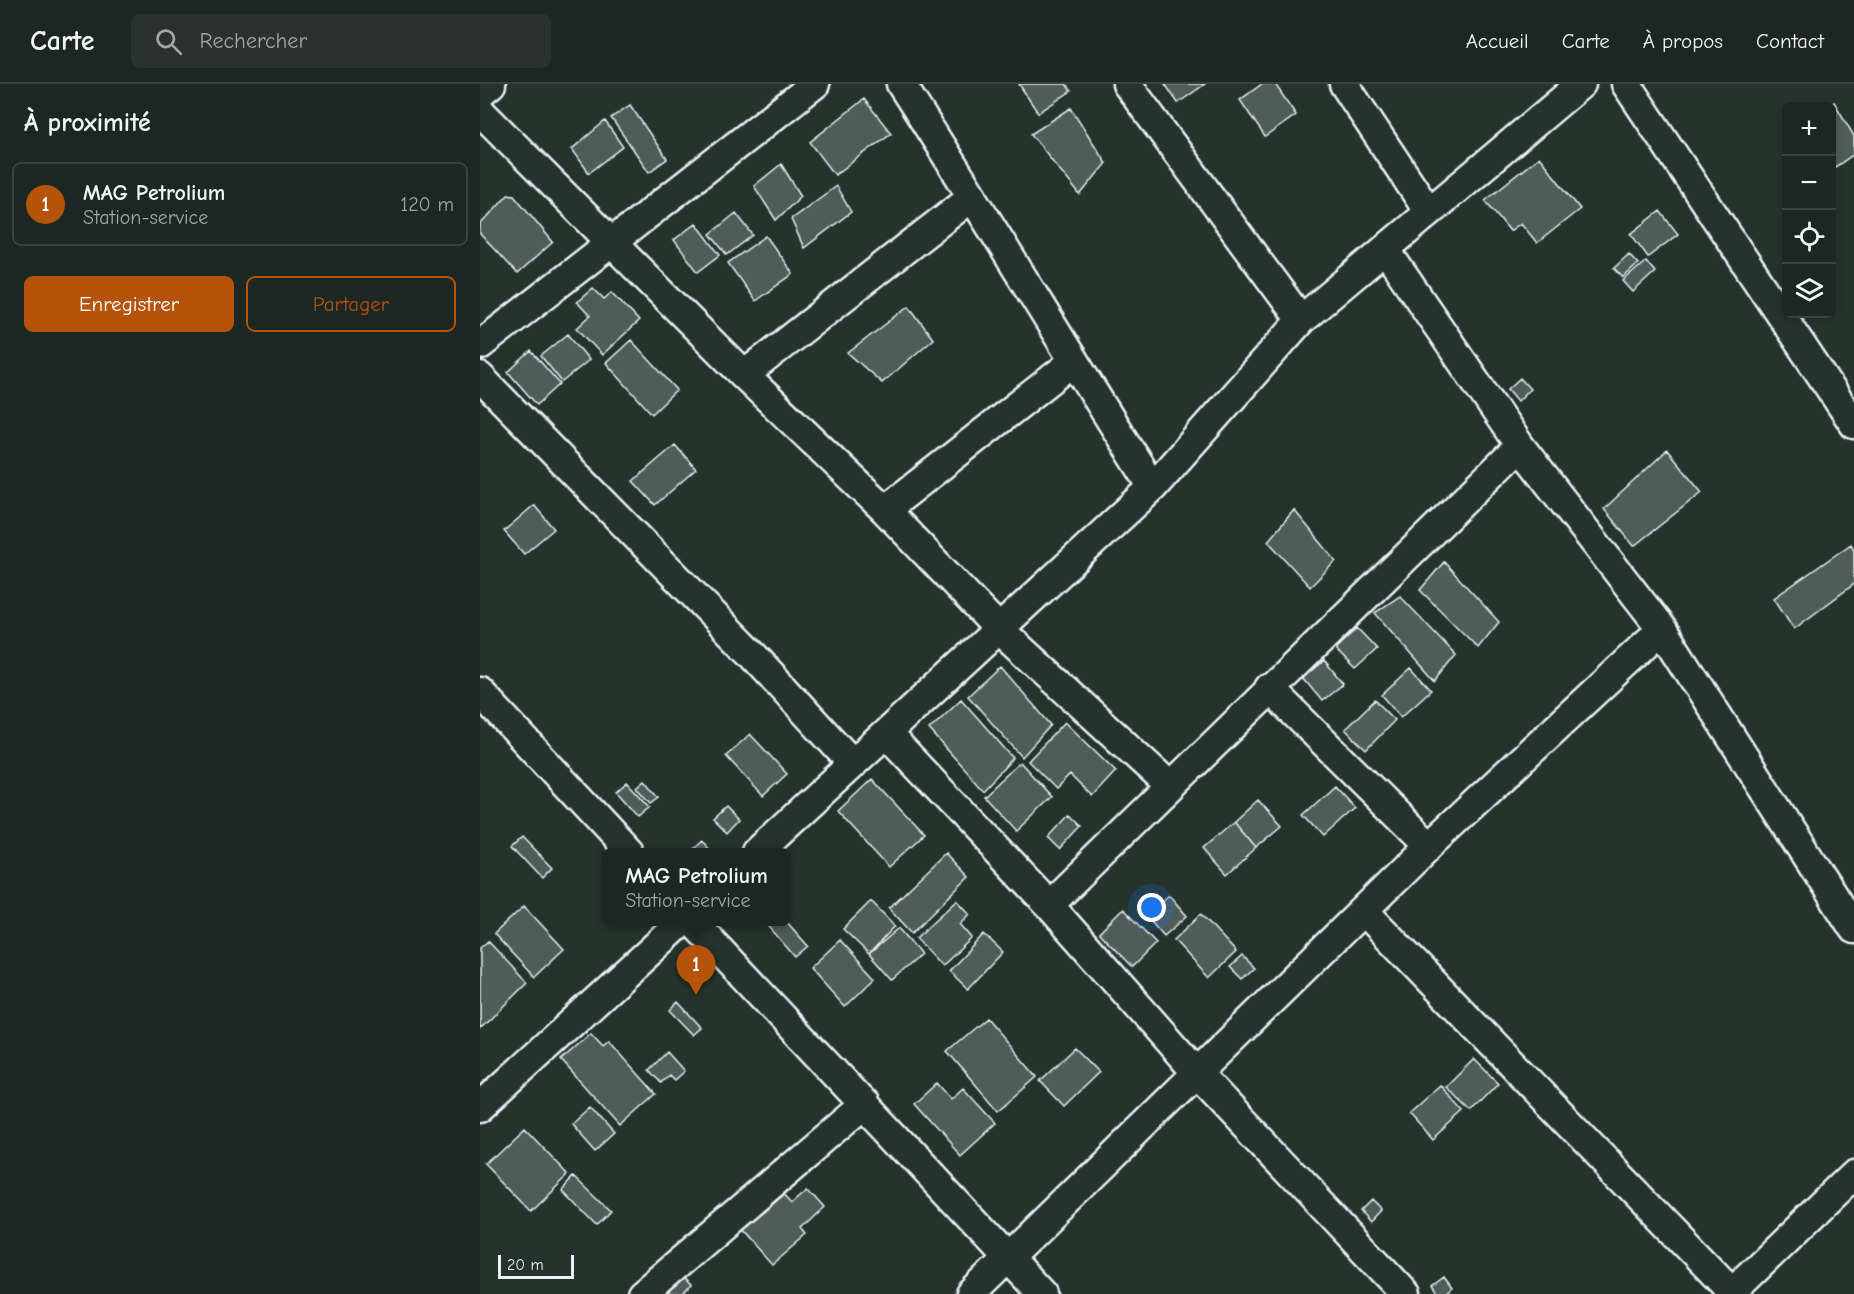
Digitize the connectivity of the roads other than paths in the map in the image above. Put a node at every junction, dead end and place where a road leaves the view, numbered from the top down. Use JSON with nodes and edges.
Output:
{"nodes":[{"id":1,"x":491,"y":84,"type":"edge"},
{"id":2,"x":815,"y":84,"type":"edge"},
{"id":3,"x":901,"y":84,"type":"edge"},
{"id":4,"x":1127,"y":84,"type":"edge"},
{"id":5,"x":1344,"y":84,"type":"edge"},
{"id":6,"x":1581,"y":84,"type":"edge"},
{"id":7,"x":1626,"y":84,"type":"edge"},
{"id":8,"x":480,"y":93,"type":"edge"},
{"id":9,"x":480,"y":111,"type":"edge"},
{"id":10,"x":973,"y":196,"type":"junction"},
{"id":11,"x":1429,"y":212,"type":"junction"},
{"id":12,"x":612,"y":243,"type":"junction"},
{"id":13,"x":1385,"y":249,"type":"junction"},
{"id":14,"x":1300,"y":320,"type":"junction"},
{"id":15,"x":480,"y":345,"type":"edge"},
{"id":16,"x":1073,"y":362,"type":"junction"},
{"id":17,"x":744,"y":375,"type":"junction"},
{"id":18,"x":480,"y":377,"type":"edge"},
{"id":19,"x":1854,"y":424,"type":"edge"},
{"id":20,"x":1520,"y":446,"type":"junction"},
{"id":21,"x":1153,"y":487,"type":"junction"},
{"id":22,"x":885,"y":510,"type":"junction"},
{"id":23,"x":999,"y":629,"type":"junction"},
{"id":24,"x":1662,"y":629,"type":"junction"},
{"id":25,"x":1269,"y":688,"type":"junction"},
{"id":26,"x":480,"y":692,"type":"edge"},
{"id":27,"x":886,"y":733,"type":"junction"},
{"id":28,"x":853,"y":764,"type":"junction"},
{"id":29,"x":1170,"y":786,"type":"junction"},
{"id":30,"x":1429,"y":846,"type":"junction"},
{"id":31,"x":625,"y":848,"type":"edge"},
{"id":32,"x":761,"y":848,"type":"edge"},
{"id":33,"x":1049,"y":905,"type":"junction"},
{"id":34,"x":1364,"y":911,"type":"junction"},
{"id":35,"x":677,"y":926,"type":"edge"},
{"id":36,"x":698,"y":926,"type":"edge"},
{"id":37,"x":1854,"y":929,"type":"edge"},
{"id":38,"x":1198,"y":1074,"type":"junction"},
{"id":39,"x":864,"y":1104,"type":"junction"},
{"id":40,"x":481,"y":1105,"type":"edge"},
{"id":41,"x":1854,"y":1174,"type":"edge"},
{"id":42,"x":1010,"y":1258,"type":"junction"},
{"id":43,"x":1733,"y":1293,"type":"edge"},
{"id":44,"x":642,"y":1294,"type":"edge"},
{"id":45,"x":971,"y":1294,"type":"edge"},
{"id":46,"x":1042,"y":1294,"type":"edge"},
{"id":47,"x":1406,"y":1294,"type":"edge"}],
"edges":[{"from":1,"to":8,"type":"street"},
{"from":2,"to":12,"type":"street"},
{"from":3,"to":10,"type":"street"},
{"from":4,"to":14,"type":"street"},
{"from":5,"to":11,"type":"street"},
{"from":6,"to":11,"type":"street"},
{"from":7,"to":19,"type":"street"},
{"from":9,"to":12,"type":"street"},
{"from":10,"to":16,"type":"street"},
{"from":10,"to":17,"type":"street"},
{"from":11,"to":13,"type":"street"},
{"from":12,"to":15,"type":"street"},
{"from":12,"to":17,"type":"street"},
{"from":13,"to":14,"type":"street"},
{"from":13,"to":20,"type":"street"},
{"from":14,"to":21,"type":"street"},
{"from":16,"to":21,"type":"street"},
{"from":16,"to":22,"type":"street"},
{"from":17,"to":22,"type":"street"},
{"from":18,"to":28,"type":"street"},
{"from":20,"to":24,"type":"street"},
{"from":20,"to":25,"type":"street"},
{"from":21,"to":23,"type":"street"},
{"from":22,"to":23,"type":"street"},
{"from":23,"to":27,"type":"street"},
{"from":23,"to":29,"type":"street"},
{"from":24,"to":30,"type":"street"},
{"from":24,"to":37,"type":"street"},
{"from":25,"to":29,"type":"street"},
{"from":25,"to":30,"type":"street"},
{"from":26,"to":31,"type":"street"},
{"from":27,"to":28,"type":"street"},
{"from":27,"to":33,"type":"street"},
{"from":28,"to":32,"type":"street"},
{"from":29,"to":33,"type":"street"},
{"from":30,"to":34,"type":"street"},
{"from":33,"to":38,"type":"street"},
{"from":34,"to":38,"type":"street"},
{"from":34,"to":43,"type":"street"},
{"from":35,"to":40,"type":"street"},
{"from":36,"to":39,"type":"street"},
{"from":38,"to":42,"type":"street"},
{"from":38,"to":47,"type":"street"},
{"from":39,"to":42,"type":"street"},
{"from":39,"to":44,"type":"street"},
{"from":41,"to":43,"type":"street"},
{"from":42,"to":45,"type":"street"},
{"from":42,"to":46,"type":"street"}]}
